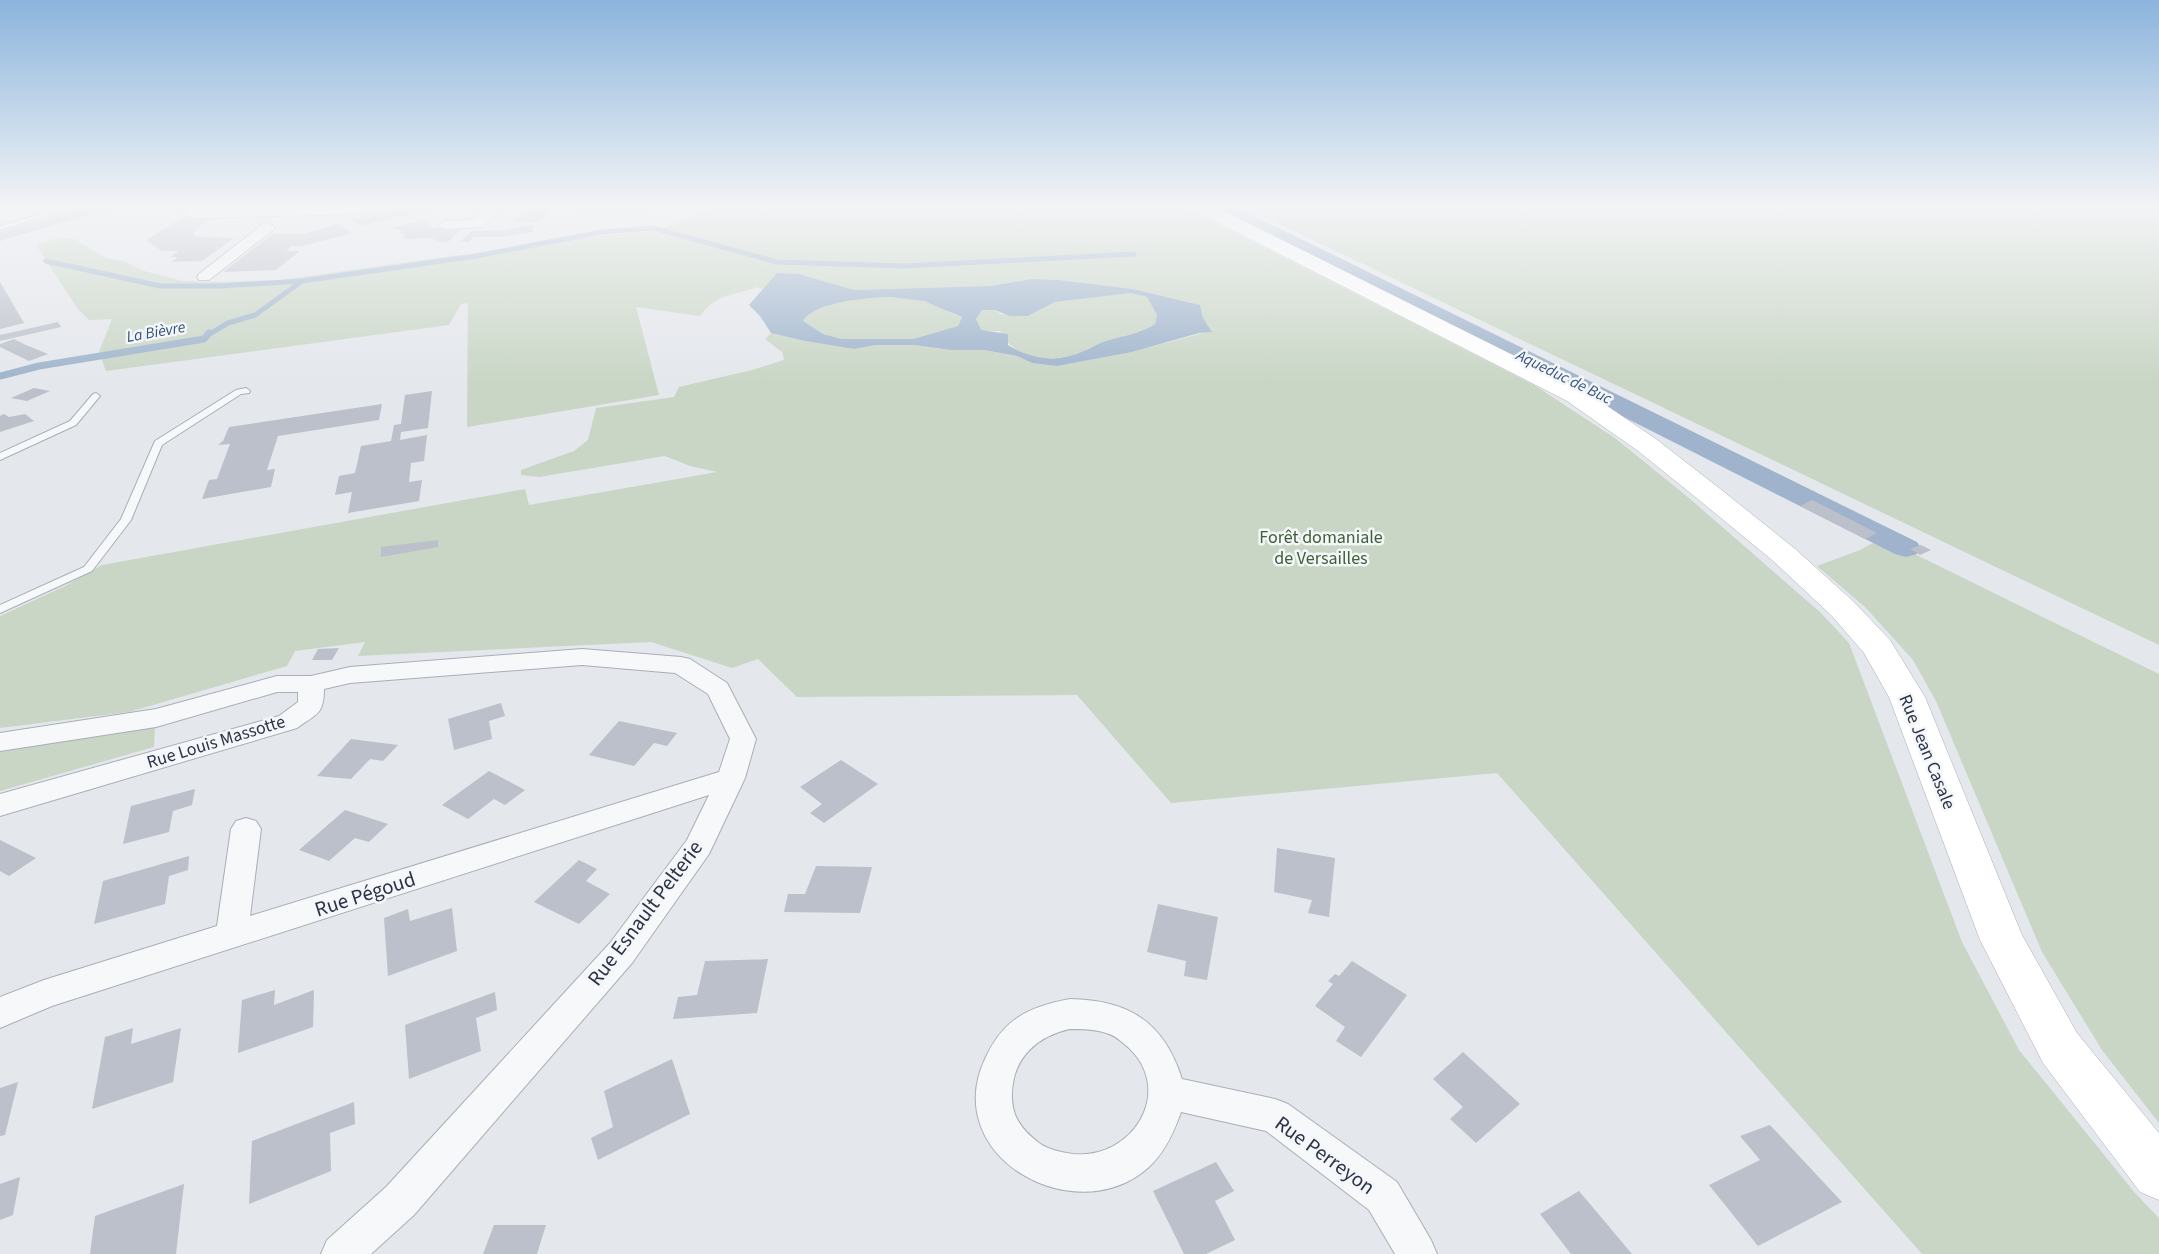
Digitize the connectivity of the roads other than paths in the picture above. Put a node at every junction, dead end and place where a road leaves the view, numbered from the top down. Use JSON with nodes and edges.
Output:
{"nodes":[{"id":1,"x":219,"y":266,"type":"edge"},
{"id":2,"x":1318,"y":266,"type":"edge"},
{"id":3,"x":204,"y":277,"type":"dead end"},
{"id":4,"x":246,"y":391,"type":"dead end"},
{"id":5,"x":96,"y":396,"type":"dead end"},
{"id":6,"x":0,"y":457,"type":"edge"},
{"id":7,"x":0,"y":609,"type":"edge"},
{"id":8,"x":311,"y":684,"type":"junction"},
{"id":9,"x":0,"y":742,"type":"edge"},
{"id":10,"x":731,"y":778,"type":"junction"},
{"id":11,"x":0,"y":805,"type":"edge"},
{"id":12,"x":246,"y":829,"type":"dead end"},
{"id":13,"x":231,"y":937,"type":"junction"},
{"id":14,"x":0,"y":1013,"type":"edge"},
{"id":15,"x":1166,"y":1092,"type":"junction"},
{"id":16,"x":2159,"y":1174,"type":"edge"},
{"id":17,"x":341,"y":1254,"type":"edge"},
{"id":18,"x":1417,"y":1254,"type":"edge"}],
"edges":[{"from":1,"to":3,"type":"street"},
{"from":2,"to":16,"type":"main road","name":"Rue Jean Casale"},
{"from":4,"to":7,"type":"lane"},
{"from":5,"to":6,"type":"lane"},
{"from":8,"to":9,"type":"street","name":"Rue Louis Massotte"},
{"from":8,"to":10,"type":"street","name":"Rue Esnault Pelterie"},
{"from":8,"to":11,"type":"street","name":"Rue Louis Massotte"},
{"from":10,"to":13,"type":"street","name":"Rue Pégoud"},
{"from":10,"to":17,"type":"street","name":"Rue Esnault Pelterie"},
{"from":12,"to":13,"type":"street"},
{"from":13,"to":14,"type":"street","name":"Rue Pégoud"},
{"from":15,"to":15,"type":"street"},
{"from":15,"to":18,"type":"street","name":"Rue Perreyon"}]}
